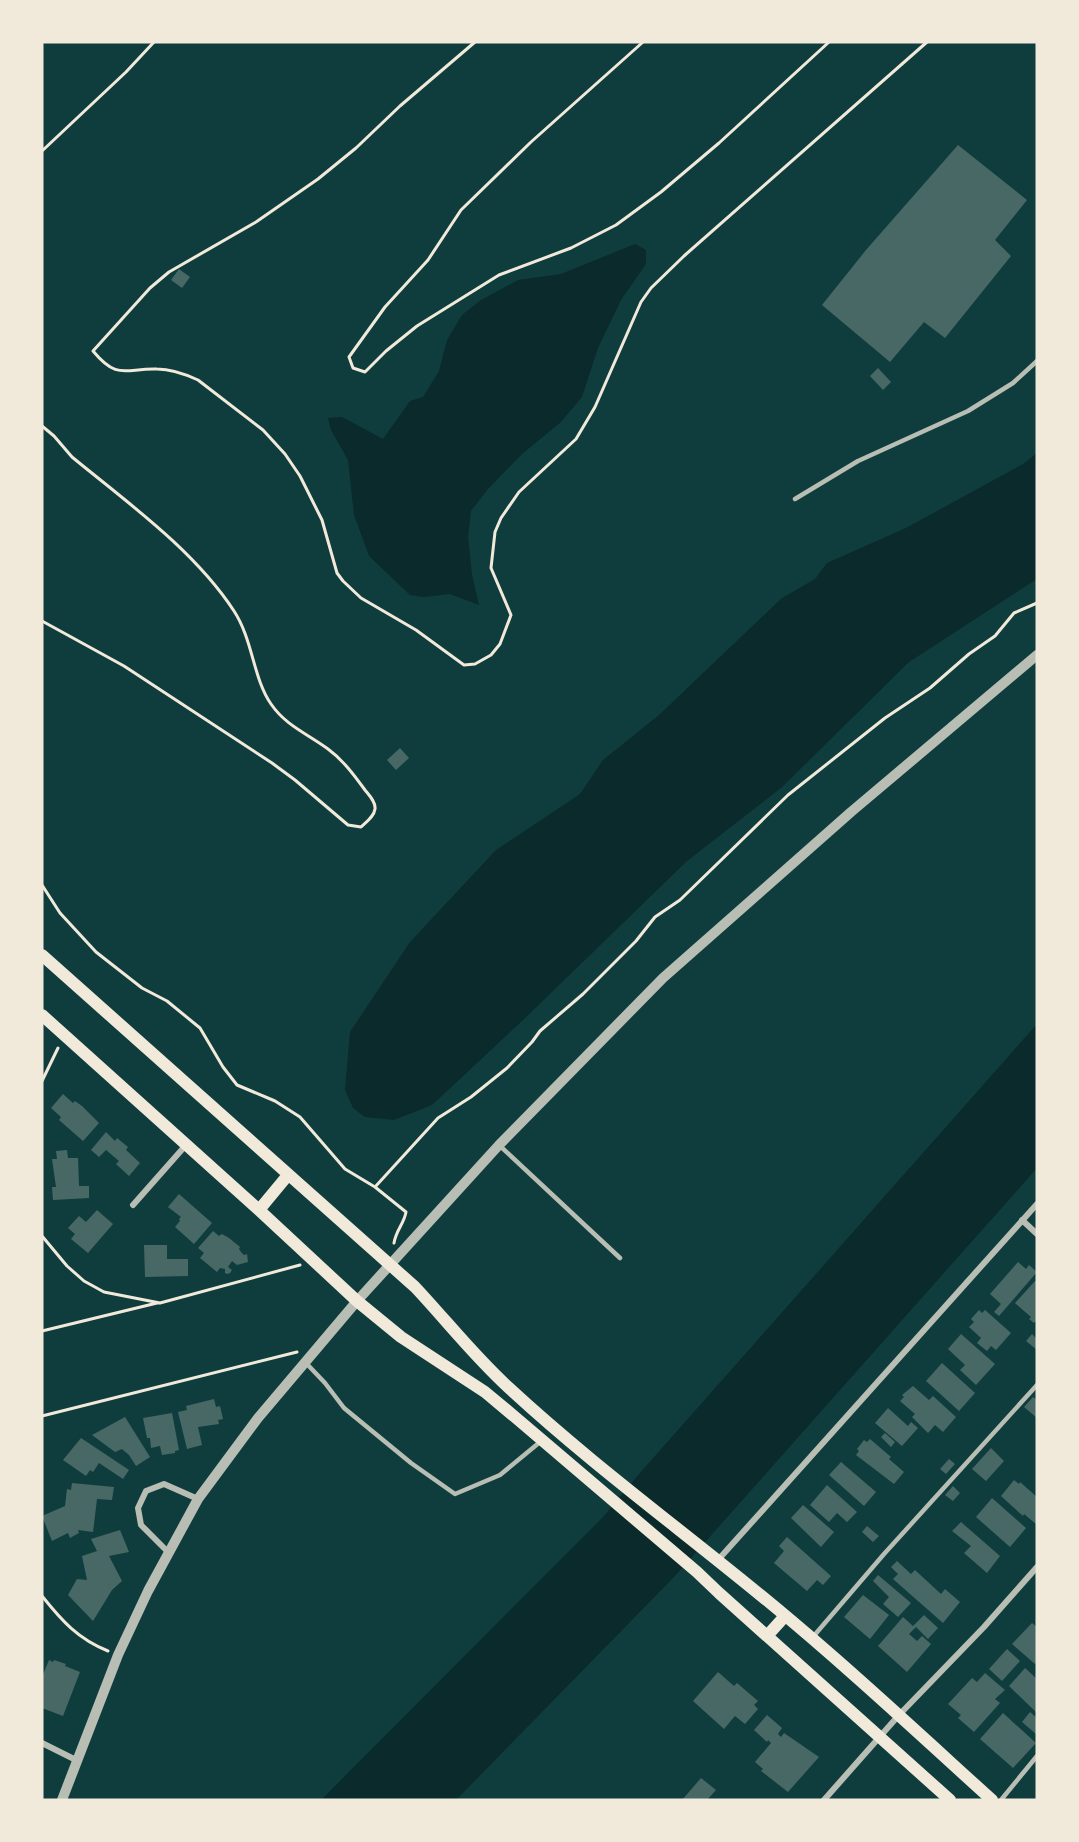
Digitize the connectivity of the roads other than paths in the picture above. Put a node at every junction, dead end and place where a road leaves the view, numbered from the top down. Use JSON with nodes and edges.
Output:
{"nodes":[{"id":1,"x":1037,"y":362,"type":"edge"},
{"id":2,"x":795,"y":499,"type":"dead end"},
{"id":3,"x":1037,"y":655,"type":"edge"},
{"id":4,"x":42,"y":955,"type":"edge"},
{"id":5,"x":42,"y":1015,"type":"edge"},
{"id":6,"x":187,"y":1144,"type":"junction"},
{"id":7,"x":499,"y":1145,"type":"junction"},
{"id":8,"x":288,"y":1175,"type":"junction"},
{"id":9,"x":133,"y":1204,"type":"dead end"},
{"id":10,"x":1037,"y":1204,"type":"edge"},
{"id":11,"x":259,"y":1210,"type":"junction"},
{"id":12,"x":1022,"y":1220,"type":"junction"},
{"id":13,"x":1037,"y":1234,"type":"edge"},
{"id":14,"x":620,"y":1258,"type":"dead end"},
{"id":15,"x":389,"y":1265,"type":"junction"},
{"id":16,"x":357,"y":1301,"type":"junction"},
{"id":17,"x":305,"y":1362,"type":"junction"},
{"id":18,"x":1037,"y":1384,"type":"edge"},
{"id":19,"x":542,"y":1440,"type":"junction"},
{"id":20,"x":198,"y":1499,"type":"junction"},
{"id":21,"x":169,"y":1552,"type":"junction"},
{"id":22,"x":714,"y":1558,"type":"junction"},
{"id":23,"x":1037,"y":1567,"type":"edge"},
{"id":24,"x":785,"y":1616,"type":"junction"},
{"id":25,"x":767,"y":1636,"type":"junction"},
{"id":26,"x":812,"y":1639,"type":"junction"},
{"id":27,"x":898,"y":1715,"type":"junction"},
{"id":28,"x":879,"y":1737,"type":"junction"},
{"id":29,"x":42,"y":1743,"type":"edge"},
{"id":30,"x":1037,"y":1756,"type":"edge"},
{"id":31,"x":78,"y":1761,"type":"junction"},
{"id":32,"x":62,"y":1800,"type":"edge"},
{"id":33,"x":824,"y":1800,"type":"edge"},
{"id":34,"x":950,"y":1800,"type":"edge"},
{"id":35,"x":992,"y":1800,"type":"edge"},
{"id":36,"x":1001,"y":1800,"type":"edge"}],
"edges":[{"from":1,"to":2,"type":"lane"},
{"from":3,"to":7,"type":"street"},
{"from":4,"to":8,"type":"main road"},
{"from":5,"to":6,"type":"main road"},
{"from":6,"to":9,"type":"street"},
{"from":6,"to":11,"type":"main road"},
{"from":7,"to":14,"type":"lane"},
{"from":7,"to":15,"type":"street"},
{"from":8,"to":11,"type":"main road"},
{"from":8,"to":15,"type":"main road"},
{"from":10,"to":12,"type":"street"},
{"from":11,"to":16,"type":"main road"},
{"from":12,"to":13,"type":"street"},
{"from":12,"to":22,"type":"street"},
{"from":15,"to":16,"type":"street"},
{"from":15,"to":22,"type":"main road"},
{"from":16,"to":17,"type":"street"},
{"from":16,"to":19,"type":"main road"},
{"from":17,"to":19,"type":"lane"},
{"from":17,"to":20,"type":"street"},
{"from":18,"to":26,"type":"lane"},
{"from":19,"to":25,"type":"main road"},
{"from":20,"to":21,"type":"street"},
{"from":20,"to":21,"type":"street"},
{"from":21,"to":31,"type":"street"},
{"from":22,"to":24,"type":"main road"},
{"from":23,"to":27,"type":"street"},
{"from":24,"to":25,"type":"main road"},
{"from":24,"to":26,"type":"main road"},
{"from":25,"to":28,"type":"main road"},
{"from":26,"to":27,"type":"main road"},
{"from":27,"to":28,"type":"street"},
{"from":27,"to":35,"type":"main road"},
{"from":28,"to":33,"type":"street"},
{"from":28,"to":34,"type":"main road"},
{"from":29,"to":31,"type":"street"},
{"from":30,"to":36,"type":"lane"},
{"from":31,"to":32,"type":"street"}]}
